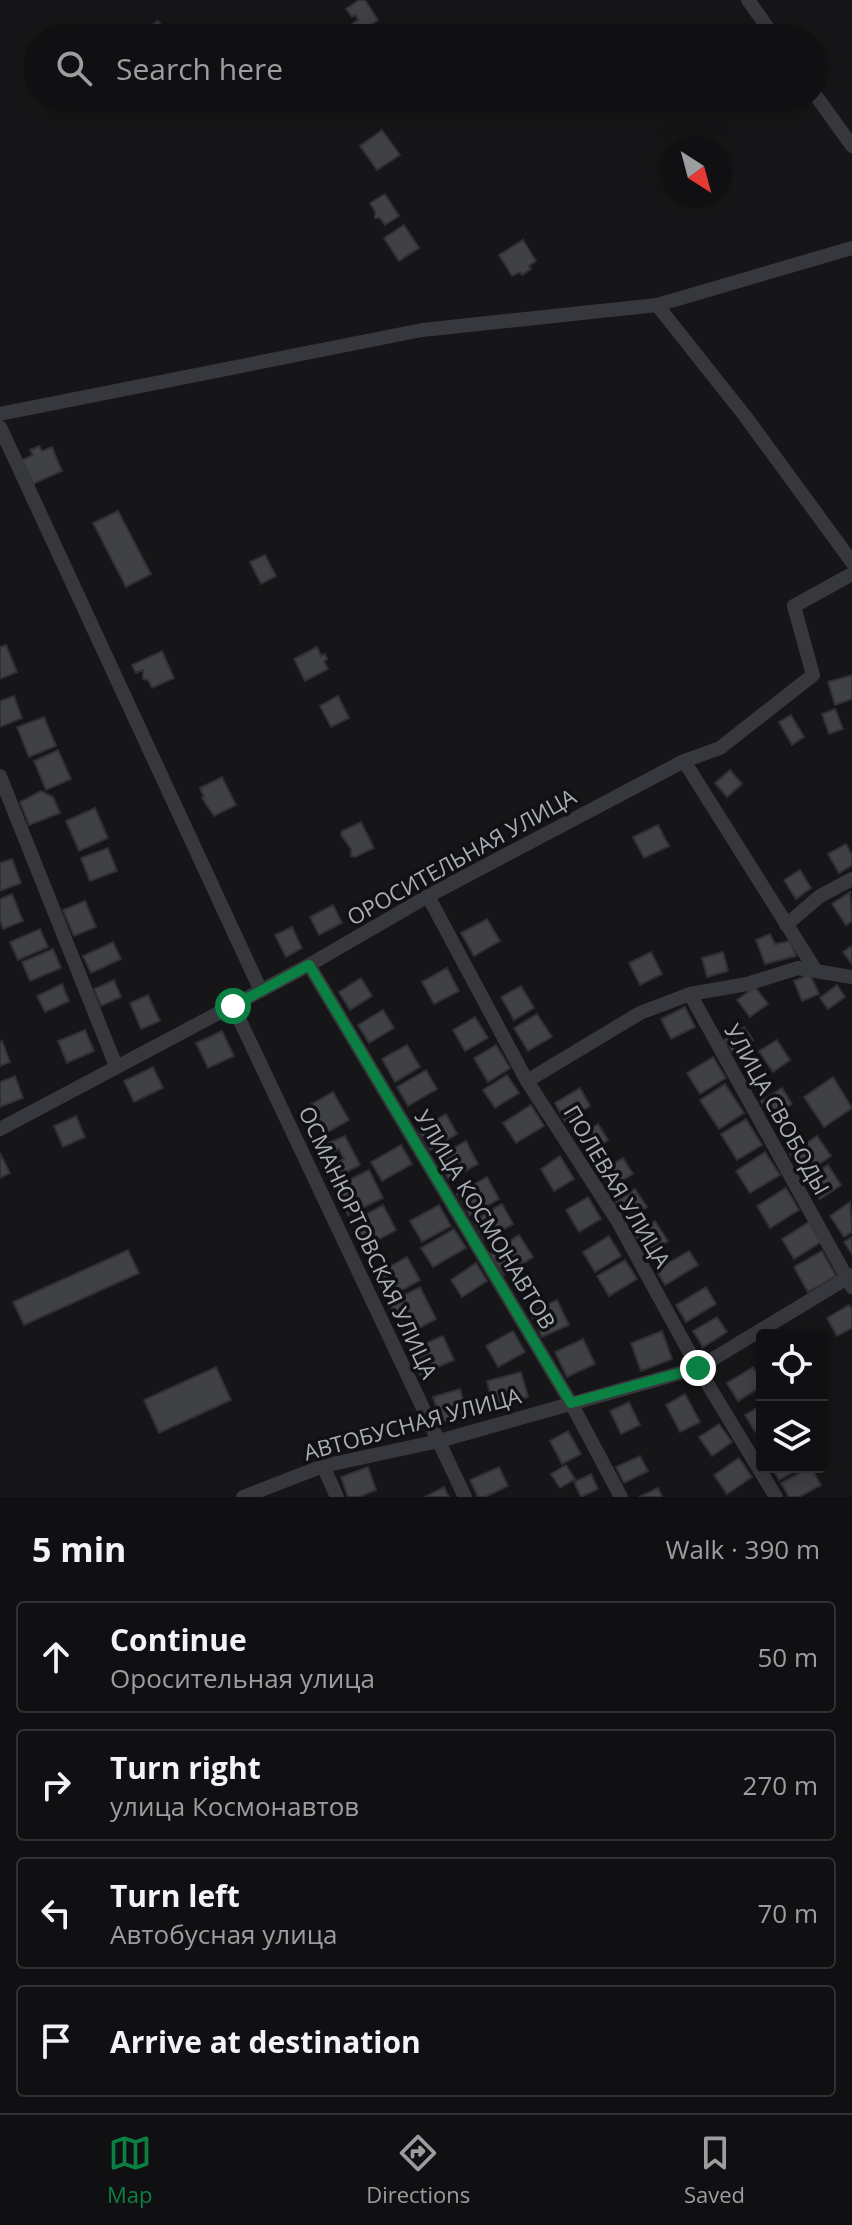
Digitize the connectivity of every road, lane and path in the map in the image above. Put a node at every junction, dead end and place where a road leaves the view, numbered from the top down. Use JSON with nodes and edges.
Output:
{"nodes":[{"id":1,"x":748,"y":0,"type":"edge"},
{"id":2,"x":765,"y":24,"type":"edge"},
{"id":3,"x":828,"y":112,"type":"edge"},
{"id":4,"x":852,"y":146,"type":"edge"},
{"id":5,"x":852,"y":248,"type":"edge"},
{"id":6,"x":657,"y":305,"type":"junction"},
{"id":7,"x":0,"y":414,"type":"edge"},
{"id":8,"x":0,"y":427,"type":"edge"},
{"id":9,"x":852,"y":562,"type":"edge"},
{"id":10,"x":852,"y":574,"type":"edge"},
{"id":11,"x":684,"y":761,"type":"junction"},
{"id":12,"x":0,"y":776,"type":"edge"},
{"id":13,"x":852,"y":879,"type":"edge"},
{"id":14,"x":428,"y":896,"type":"junction"},
{"id":15,"x":786,"y":925,"type":"junction"},
{"id":16,"x":309,"y":965,"type":"junction"},
{"id":17,"x":816,"y":971,"type":"junction"},
{"id":18,"x":852,"y":977,"type":"edge"},
{"id":19,"x":261,"y":991,"type":"junction"},
{"id":20,"x":690,"y":994,"type":"junction"},
{"id":21,"x":233,"y":1006,"type":"junction"},
{"id":22,"x":116,"y":1066,"type":"junction"},
{"id":23,"x":527,"y":1081,"type":"junction"},
{"id":24,"x":0,"y":1129,"type":"edge"},
{"id":25,"x":850,"y":1280,"type":"edge"},
{"id":26,"x":698,"y":1368,"type":"junction"},
{"id":27,"x":571,"y":1403,"type":"junction"},
{"id":28,"x":439,"y":1441,"type":"junction"},
{"id":29,"x":323,"y":1466,"type":"junction"},
{"id":30,"x":243,"y":1497,"type":"edge"},
{"id":31,"x":337,"y":1497,"type":"edge"},
{"id":32,"x":465,"y":1497,"type":"edge"},
{"id":33,"x":621,"y":1497,"type":"edge"},
{"id":34,"x":776,"y":1497,"type":"edge"}],
"edges":[{"from":1,"to":2,"type":"street"},
{"from":3,"to":4,"type":"street"},
{"from":5,"to":6,"type":"street"},
{"from":6,"to":7,"type":"street"},
{"from":6,"to":9,"type":"street"},
{"from":8,"to":19,"type":"street"},
{"from":10,"to":11,"type":"street","name":"ОРОСИТЕЛЬНАЯ УЛИЦА"},
{"from":11,"to":14,"type":"street","name":"ОРОСИТЕЛЬНАЯ УЛИЦА"},
{"from":11,"to":15,"type":"street"},
{"from":12,"to":22,"type":"street"},
{"from":13,"to":15,"type":"street"},
{"from":14,"to":16,"type":"street","name":"ОРОСИТЕЛЬНАЯ УЛИЦА"},
{"from":14,"to":23,"type":"street","name":"ПОЛЕВАЯ УЛИЦА"},
{"from":15,"to":17,"type":"street"},
{"from":16,"to":19,"type":"street","name":"ОРОСИТЕЛЬНАЯ УЛИЦА"},
{"from":16,"to":27,"type":"street","name":"УЛИЦА КОСМОНАВТОВ"},
{"from":17,"to":18,"type":"street"},
{"from":17,"to":20,"type":"street"},
{"from":19,"to":21,"type":"street","name":"ОРОСИТЕЛЬНАЯ УЛИЦА"},
{"from":20,"to":23,"type":"street"},
{"from":20,"to":25,"type":"street","name":"УЛИЦА СВОБОДЫ"},
{"from":21,"to":22,"type":"street","name":"ОРОСИТЕЛЬНАЯ УЛИЦА"},
{"from":21,"to":28,"type":"street","name":"ОСМАНЮРТОВСКАЯ УЛИЦА"},
{"from":22,"to":24,"type":"street","name":"ОРОСИТЕЛЬНАЯ УЛИЦА"},
{"from":23,"to":26,"type":"street","name":"ПОЛЕВАЯ УЛИЦА"},
{"from":25,"to":26,"type":"street","name":"АВТОБУСНАЯ УЛИЦА"},
{"from":26,"to":27,"type":"street","name":"АВТОБУСНАЯ УЛИЦА"},
{"from":26,"to":34,"type":"street","name":"ПОЛЕВАЯ УЛИЦА"},
{"from":27,"to":28,"type":"street","name":"АВТОБУСНАЯ УЛИЦА"},
{"from":27,"to":33,"type":"street","name":"УЛИЦА КОСМОНАВТОВ"},
{"from":28,"to":29,"type":"street","name":"АВТОБУСНАЯ УЛИЦА"},
{"from":28,"to":32,"type":"street","name":"ОСМАНЮРТОВСКАЯ УЛИЦА"},
{"from":29,"to":30,"type":"street","name":"АВТОБУСНАЯ УЛИЦА"},
{"from":29,"to":31,"type":"street"}]}
